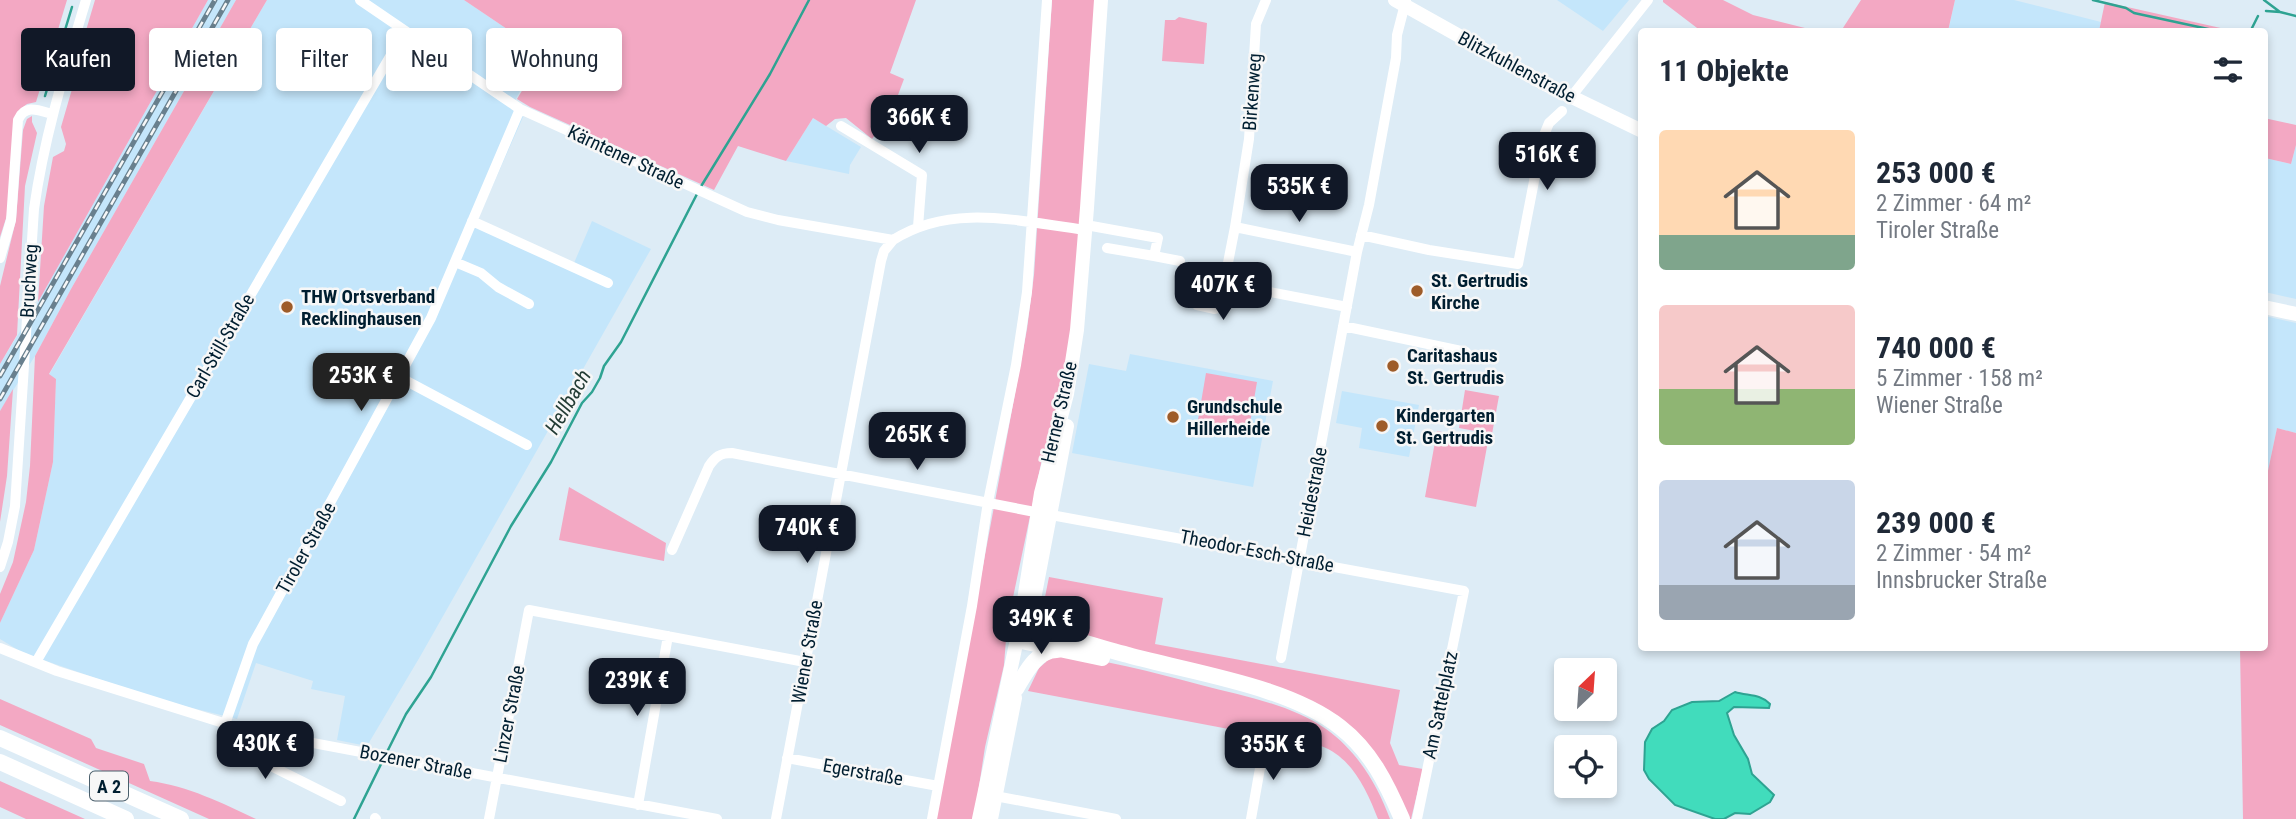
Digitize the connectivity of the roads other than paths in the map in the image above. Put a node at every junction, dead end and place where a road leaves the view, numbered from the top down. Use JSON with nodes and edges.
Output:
{"nodes":[{"id":1,"x":86,"y":0,"type":"edge"},
{"id":2,"x":360,"y":0,"type":"edge"},
{"id":3,"x":1047,"y":0,"type":"edge"},
{"id":4,"x":1101,"y":0,"type":"edge"},
{"id":5,"x":1108,"y":0,"type":"edge"},
{"id":6,"x":1266,"y":0,"type":"edge"},
{"id":7,"x":1648,"y":0,"type":"edge"},
{"id":8,"x":1402,"y":2,"type":"edge"},
{"id":9,"x":401,"y":28,"type":"edge"},
{"id":10,"x":386,"y":63,"type":"edge"},
{"id":11,"x":472,"y":76,"type":"edge"},
{"id":12,"x":1571,"y":97,"type":"junction"},
{"id":13,"x":520,"y":109,"type":"junction"},
{"id":14,"x":1562,"y":111,"type":"dead end"},
{"id":15,"x":52,"y":114,"type":"junction"},
{"id":16,"x":841,"y":126,"type":"dead end"},
{"id":17,"x":1638,"y":129,"type":"edge"},
{"id":18,"x":472,"y":221,"type":"junction"},
{"id":19,"x":1034,"y":223,"type":"junction"},
{"id":20,"x":918,"y":227,"type":"junction"},
{"id":21,"x":1088,"y":227,"type":"junction"},
{"id":22,"x":1235,"y":227,"type":"junction"},
{"id":23,"x":1361,"y":235,"type":"junction"},
{"id":24,"x":892,"y":240,"type":"junction"},
{"id":25,"x":1107,"y":248,"type":"dead end"},
{"id":26,"x":1357,"y":252,"type":"junction"},
{"id":27,"x":1154,"y":256,"type":"junction"},
{"id":28,"x":0,"y":258,"type":"edge"},
{"id":29,"x":1180,"y":261,"type":"dead end"},
{"id":30,"x":455,"y":262,"type":"junction"},
{"id":31,"x":608,"y":283,"type":"dead end"},
{"id":32,"x":1224,"y":283,"type":"junction"},
{"id":33,"x":529,"y":304,"type":"dead end"},
{"id":34,"x":1197,"y":305,"type":"dead end"},
{"id":35,"x":1347,"y":307,"type":"junction"},
{"id":36,"x":2268,"y":308,"type":"edge"},
{"id":37,"x":2296,"y":314,"type":"edge"},
{"id":38,"x":1343,"y":326,"type":"junction"},
{"id":39,"x":1466,"y":352,"type":"dead end"},
{"id":40,"x":399,"y":377,"type":"junction"},
{"id":41,"x":527,"y":445,"type":"dead end"},
{"id":42,"x":839,"y":473,"type":"junction"},
{"id":43,"x":988,"y":502,"type":"junction"},
{"id":44,"x":1043,"y":513,"type":"junction"},
{"id":45,"x":673,"y":550,"type":"dead end"},
{"id":46,"x":1299,"y":559,"type":"junction"},
{"id":47,"x":0,"y":567,"type":"edge"},
{"id":48,"x":1464,"y":591,"type":"joint"},
{"id":49,"x":1023,"y":634,"type":"junction"},
{"id":50,"x":668,"y":636,"type":"junction"},
{"id":51,"x":0,"y":648,"type":"edge"},
{"id":52,"x":1070,"y":651,"type":"junction"},
{"id":53,"x":1281,"y":658,"type":"dead end"},
{"id":54,"x":36,"y":662,"type":"junction"},
{"id":55,"x":805,"y":662,"type":"junction"},
{"id":56,"x":1016,"y":689,"type":"junction"},
{"id":57,"x":225,"y":724,"type":"junction"},
{"id":58,"x":0,"y":737,"type":"edge"},
{"id":59,"x":1265,"y":740,"type":"dead end"},
{"id":60,"x":788,"y":758,"type":"junction"},
{"id":61,"x":0,"y":762,"type":"edge"},
{"id":62,"x":497,"y":779,"type":"junction"},
{"id":63,"x":938,"y":786,"type":"junction"},
{"id":64,"x":990,"y":795,"type":"junction"},
{"id":65,"x":341,"y":801,"type":"dead end"},
{"id":66,"x":638,"y":804,"type":"junction"},
{"id":67,"x":1399,"y":817,"type":"edge"},
{"id":68,"x":126,"y":819,"type":"edge"},
{"id":69,"x":181,"y":819,"type":"edge"},
{"id":70,"x":489,"y":819,"type":"edge"},
{"id":71,"x":717,"y":819,"type":"edge"},
{"id":72,"x":776,"y":819,"type":"edge"},
{"id":73,"x":932,"y":819,"type":"edge"},
{"id":74,"x":979,"y":819,"type":"edge"},
{"id":75,"x":991,"y":819,"type":"edge"},
{"id":76,"x":1116,"y":819,"type":"edge"},
{"id":77,"x":1251,"y":819,"type":"edge"},
{"id":78,"x":1417,"y":819,"type":"edge"}],
"edges":[{"from":1,"to":15,"type":"street","name":"Bruchweg"},
{"from":2,"to":9,"type":"street","name":"Kärntener Straße"},
{"from":3,"to":19,"type":"street"},
{"from":4,"to":21,"type":"main road","name":"Herner Straße"},
{"from":5,"to":21,"type":"main road","name":"Herner Straße"},
{"from":6,"to":22,"type":"street","name":"Birkenweg"},
{"from":7,"to":12,"type":"street"},
{"from":8,"to":12,"type":"main road","name":"Blitzkuhlenstraße"},
{"from":8,"to":23,"type":"street","name":"Heidestraße"},
{"from":10,"to":54,"type":"street","name":"Carl-Still-Straße"},
{"from":11,"to":13,"type":"street","name":"Kärntener Straße"},
{"from":12,"to":17,"type":"main road","name":"Blitzkuhlenstraße"},
{"from":13,"to":18,"type":"street","name":"Tiroler Straße"},
{"from":13,"to":24,"type":"street","name":"Kärntener Straße"},
{"from":14,"to":23,"type":"street"},
{"from":15,"to":28,"type":"street"},
{"from":15,"to":47,"type":"street","name":"Bruchweg"},
{"from":16,"to":20,"type":"street"},
{"from":18,"to":30,"type":"street","name":"Tiroler Straße"},
{"from":18,"to":31,"type":"street"},
{"from":19,"to":20,"type":"street"},
{"from":19,"to":21,"type":"street"},
{"from":19,"to":43,"type":"street"},
{"from":20,"to":24,"type":"street"},
{"from":21,"to":27,"type":"street"},
{"from":21,"to":44,"type":"main road","name":"Herner Straße"},
{"from":22,"to":26,"type":"street"},
{"from":22,"to":32,"type":"street","name":"Birkenweg"},
{"from":23,"to":26,"type":"street","name":"Heidestraße"},
{"from":24,"to":42,"type":"street","name":"Wiener Straße"},
{"from":25,"to":27,"type":"street"},
{"from":26,"to":35,"type":"street","name":"Heidestraße"},
{"from":27,"to":29,"type":"street"},
{"from":30,"to":33,"type":"street"},
{"from":30,"to":40,"type":"street","name":"Tiroler Straße"},
{"from":32,"to":34,"type":"street","name":"Birkenweg"},
{"from":32,"to":35,"type":"street"},
{"from":35,"to":38,"type":"street","name":"Heidestraße"},
{"from":36,"to":37,"type":"main road"},
{"from":38,"to":39,"type":"street"},
{"from":38,"to":46,"type":"street","name":"Heidestraße"},
{"from":40,"to":41,"type":"street"},
{"from":40,"to":57,"type":"street","name":"Tiroler Straße"},
{"from":42,"to":43,"type":"street","name":"Theodor-Esch-Straße"},
{"from":42,"to":45,"type":"street","name":"Theodor-Esch-Straße"},
{"from":42,"to":55,"type":"street","name":"Wiener Straße"},
{"from":43,"to":44,"type":"street","name":"Theodor-Esch-Straße"},
{"from":43,"to":63,"type":"street"},
{"from":44,"to":46,"type":"street","name":"Theodor-Esch-Straße"},
{"from":44,"to":49,"type":"main road","name":"Herner Straße"},
{"from":46,"to":48,"type":"street","name":"Theodor-Esch-Straße"},
{"from":46,"to":53,"type":"street","name":"Heidestraße"},
{"from":48,"to":78,"type":"street","name":"Am Sattelplatz"},
{"from":49,"to":52,"type":"highway"},
{"from":49,"to":56,"type":"main road","name":"Herner Straße"},
{"from":49,"to":64,"type":"main road","name":"Herner Straße"},
{"from":49,"to":67,"type":"highway"},
{"from":50,"to":55,"type":"street"},
{"from":50,"to":62,"type":"street","name":"Linzer Straße"},
{"from":50,"to":66,"type":"street"},
{"from":51,"to":54,"type":"street","name":"Bozener Straße"},
{"from":52,"to":56,"type":"highway"},
{"from":52,"to":67,"type":"highway"},
{"from":54,"to":57,"type":"street","name":"Bozener Straße"},
{"from":55,"to":60,"type":"street","name":"Wiener Straße"},
{"from":56,"to":64,"type":"main road","name":"Herner Straße"},
{"from":57,"to":62,"type":"street","name":"Bozener Straße"},
{"from":57,"to":65,"type":"street"},
{"from":58,"to":69,"type":"highway","number":"A 2"},
{"from":59,"to":77,"type":"street"},
{"from":60,"to":63,"type":"street","name":"Egerstraße"},
{"from":60,"to":72,"type":"street","name":"Wiener Straße"},
{"from":61,"to":68,"type":"highway","number":"A 2"},
{"from":62,"to":66,"type":"street","name":"Bozener Straße"},
{"from":62,"to":70,"type":"street","name":"Linzer Straße"},
{"from":63,"to":73,"type":"street"},
{"from":64,"to":74,"type":"main road","name":"Herner Straße"},
{"from":64,"to":75,"type":"main road","name":"Herner Straße"},
{"from":64,"to":76,"type":"street"},
{"from":66,"to":71,"type":"street","name":"Bozener Straße"}]}
